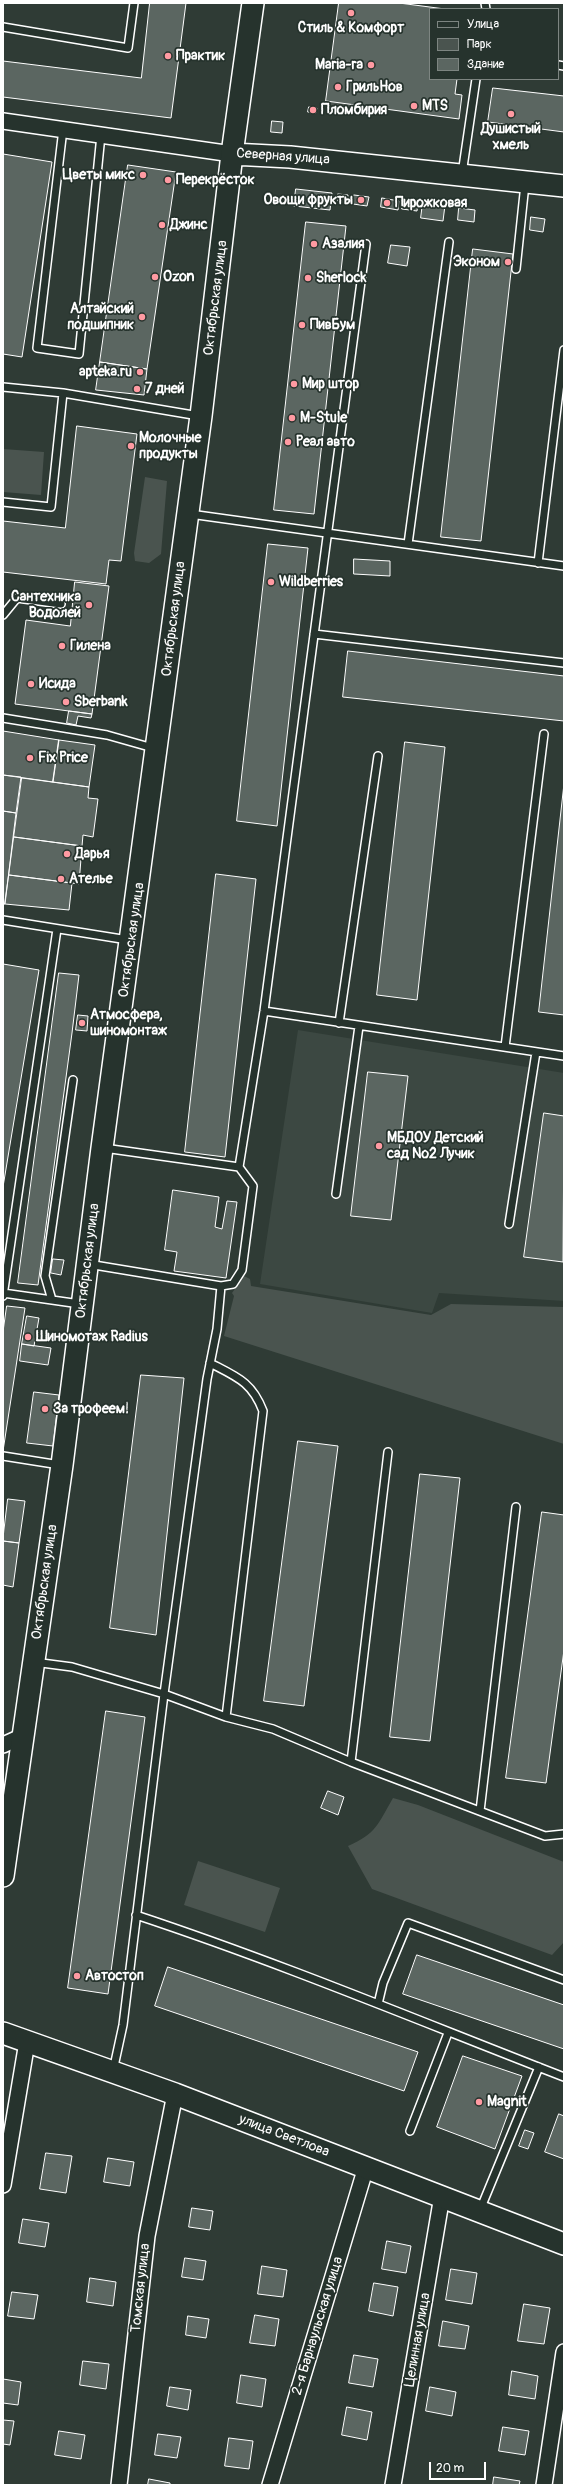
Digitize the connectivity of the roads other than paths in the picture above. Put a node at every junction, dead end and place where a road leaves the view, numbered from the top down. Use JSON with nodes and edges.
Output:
{"nodes":[{"id":1,"x":134,"y":3,"type":"edge"},
{"id":2,"x":253,"y":3,"type":"edge"},
{"id":3,"x":3,"y":26,"type":"edge"},
{"id":4,"x":476,"y":80,"type":"edge"},
{"id":5,"x":3,"y":121,"type":"edge"},
{"id":6,"x":63,"y":129,"type":"junction"},
{"id":7,"x":101,"y":134,"type":"junction"},
{"id":8,"x":232,"y":154,"type":"junction"},
{"id":9,"x":462,"y":174,"type":"junction"},
{"id":10,"x":525,"y":182,"type":"junction"},
{"id":11,"x":564,"y":186,"type":"edge"},
{"id":12,"x":449,"y":242,"type":"dead end"},
{"id":13,"x":366,"y":244,"type":"dead end"},
{"id":14,"x":516,"y":269,"type":"dead end"},
{"id":15,"x":564,"y":350,"type":"edge"},
{"id":16,"x":3,"y":387,"type":"edge"},
{"id":17,"x":63,"y":393,"type":"junction"},
{"id":18,"x":201,"y":416,"type":"junction"},
{"id":19,"x":3,"y":502,"type":"edge"},
{"id":20,"x":188,"y":514,"type":"junction"},
{"id":21,"x":325,"y":534,"type":"junction"},
{"id":22,"x":408,"y":544,"type":"junction"},
{"id":23,"x":538,"y":563,"type":"junction"},
{"id":24,"x":564,"y":566,"type":"edge"},
{"id":25,"x":61,"y":604,"type":"dead end"},
{"id":26,"x":3,"y":615,"type":"edge"},
{"id":27,"x":314,"y":634,"type":"junction"},
{"id":28,"x":564,"y":663,"type":"edge"},
{"id":29,"x":3,"y":718,"type":"edge"},
{"id":30,"x":544,"y":734,"type":"dead end"},
{"id":31,"x":158,"y":749,"type":"junction"},
{"id":32,"x":378,"y":756,"type":"dead end"},
{"id":33,"x":3,"y":920,"type":"edge"},
{"id":34,"x":57,"y":929,"type":"junction"},
{"id":35,"x":132,"y":941,"type":"junction"},
{"id":36,"x":264,"y":1011,"type":"junction"},
{"id":37,"x":339,"y":1023,"type":"junction"},
{"id":38,"x":359,"y":1026,"type":"junction"},
{"id":39,"x":505,"y":1047,"type":"junction"},
{"id":40,"x":536,"y":1052,"type":"junction"},
{"id":41,"x":564,"y":1056,"type":"edge"},
{"id":42,"x":73,"y":1080,"type":"dead end"},
{"id":43,"x":102,"y":1148,"type":"junction"},
{"id":44,"x":239,"y":1167,"type":"junction"},
{"id":45,"x":336,"y":1194,"type":"dead end"},
{"id":46,"x":509,"y":1224,"type":"dead end"},
{"id":47,"x":88,"y":1264,"type":"junction"},
{"id":48,"x":220,"y":1286,"type":"junction"},
{"id":49,"x":3,"y":1294,"type":"edge"},
{"id":50,"x":52,"y":1300,"type":"junction"},
{"id":51,"x":82,"y":1304,"type":"junction"},
{"id":52,"x":210,"y":1363,"type":"junction"},
{"id":53,"x":388,"y":1452,"type":"dead end"},
{"id":54,"x":3,"y":1456,"type":"edge"},
{"id":55,"x":62,"y":1465,"type":"junction"},
{"id":56,"x":516,"y":1506,"type":"dead end"},
{"id":57,"x":34,"y":1662,"type":"junction"},
{"id":58,"x":164,"y":1694,"type":"junction"},
{"id":59,"x":226,"y":1717,"type":"junction"},
{"id":60,"x":23,"y":1736,"type":"junction"},
{"id":61,"x":3,"y":1745,"type":"edge"},
{"id":62,"x":350,"y":1762,"type":"junction"},
{"id":63,"x":480,"y":1811,"type":"junction"},
{"id":64,"x":564,"y":1834,"type":"edge"},
{"id":65,"x":3,"y":1876,"type":"edge"},
{"id":66,"x":136,"y":1915,"type":"junction"},
{"id":67,"x":564,"y":1980,"type":"edge"},
{"id":68,"x":378,"y":2004,"type":"junction"},
{"id":69,"x":448,"y":2033,"type":"junction"},
{"id":70,"x":3,"y":2034,"type":"edge"},
{"id":71,"x":27,"y":2042,"type":"junction"},
{"id":72,"x":539,"y":2067,"type":"junction"},
{"id":73,"x":113,"y":2071,"type":"junction"},
{"id":74,"x":564,"y":2077,"type":"edge"},
{"id":75,"x":175,"y":2094,"type":"junction"},
{"id":76,"x":410,"y":2131,"type":"dead end"},
{"id":77,"x":366,"y":2167,"type":"junction"},
{"id":78,"x":3,"y":2184,"type":"edge"},
{"id":79,"x":442,"y":2196,"type":"junction"},
{"id":80,"x":480,"y":2211,"type":"junction"},
{"id":81,"x":564,"y":2244,"type":"edge"},
{"id":82,"x":564,"y":2352,"type":"edge"},
{"id":83,"x":119,"y":2485,"type":"edge"},
{"id":84,"x":270,"y":2485,"type":"edge"},
{"id":85,"x":393,"y":2485,"type":"edge"},
{"id":86,"x":544,"y":2485,"type":"edge"}],
"edges":[{"from":1,"to":3,"type":"lane"},
{"from":2,"to":8,"type":"main road","name":"Октябрьская улица"},
{"from":4,"to":9,"type":"lane"},
{"from":5,"to":6,"type":"street","name":"Северная улица"},
{"from":6,"to":7,"type":"street","name":"Северная улица"},
{"from":6,"to":7,"type":"lane"},
{"from":7,"to":8,"type":"street","name":"Северная улица"},
{"from":8,"to":9,"type":"main road","name":"Северная улица"},
{"from":8,"to":18,"type":"main road","name":"Октябрьская улица"},
{"from":9,"to":10,"type":"main road","name":"Северная улица"},
{"from":10,"to":11,"type":"main road","name":"Северная улица"},
{"from":10,"to":14,"type":"lane"},
{"from":12,"to":22,"type":"lane"},
{"from":13,"to":21,"type":"lane"},
{"from":15,"to":23,"type":"lane"},
{"from":16,"to":17,"type":"lane"},
{"from":17,"to":18,"type":"lane"},
{"from":17,"to":19,"type":"lane"},
{"from":18,"to":20,"type":"main road","name":"Октябрьская улица"},
{"from":20,"to":21,"type":"lane"},
{"from":20,"to":31,"type":"main road","name":"Октябрьская улица"},
{"from":21,"to":22,"type":"lane"},
{"from":21,"to":27,"type":"lane"},
{"from":22,"to":23,"type":"lane"},
{"from":23,"to":24,"type":"lane"},
{"from":25,"to":26,"type":"lane"},
{"from":27,"to":28,"type":"lane"},
{"from":27,"to":36,"type":"lane"},
{"from":29,"to":31,"type":"lane"},
{"from":30,"to":39,"type":"lane"},
{"from":31,"to":35,"type":"main road","name":"Октябрьская улица"},
{"from":32,"to":37,"type":"lane"},
{"from":33,"to":34,"type":"lane"},
{"from":34,"to":35,"type":"lane"},
{"from":34,"to":49,"type":"lane"},
{"from":35,"to":43,"type":"main road","name":"Октябрьская улица"},
{"from":36,"to":37,"type":"lane"},
{"from":36,"to":44,"type":"lane"},
{"from":37,"to":38,"type":"lane"},
{"from":38,"to":39,"type":"lane"},
{"from":38,"to":45,"type":"lane"},
{"from":39,"to":40,"type":"lane"},
{"from":40,"to":41,"type":"lane"},
{"from":40,"to":46,"type":"lane"},
{"from":42,"to":50,"type":"lane"},
{"from":43,"to":44,"type":"lane"},
{"from":43,"to":47,"type":"main road","name":"Октябрьская улица"},
{"from":44,"to":48,"type":"lane"},
{"from":47,"to":48,"type":"lane"},
{"from":47,"to":51,"type":"main road","name":"Октябрьская улица"},
{"from":48,"to":52,"type":"lane"},
{"from":49,"to":50,"type":"lane"},
{"from":50,"to":51,"type":"lane"},
{"from":51,"to":55,"type":"main road","name":"Октябрьская улица"},
{"from":52,"to":58,"type":"lane"},
{"from":52,"to":59,"type":"lane"},
{"from":53,"to":62,"type":"lane"},
{"from":54,"to":55,"type":"lane"},
{"from":55,"to":57,"type":"main road","name":"Октябрьская улица"},
{"from":56,"to":63,"type":"lane"},
{"from":57,"to":58,"type":"lane"},
{"from":57,"to":60,"type":"main road","name":"Октябрьская улица"},
{"from":58,"to":59,"type":"lane"},
{"from":58,"to":66,"type":"lane"},
{"from":59,"to":62,"type":"lane"},
{"from":60,"to":61,"type":"street"},
{"from":60,"to":65,"type":"main road","name":"Октябрьская улица"},
{"from":62,"to":63,"type":"lane"},
{"from":63,"to":64,"type":"lane"},
{"from":66,"to":68,"type":"lane"},
{"from":66,"to":73,"type":"lane"},
{"from":67,"to":68,"type":"lane"},
{"from":68,"to":69,"type":"lane"},
{"from":69,"to":72,"type":"lane"},
{"from":69,"to":76,"type":"lane"},
{"from":70,"to":71,"type":"main road","name":"улица Светлова"},
{"from":71,"to":73,"type":"main road","name":"улица Светлова"},
{"from":71,"to":78,"type":"street"},
{"from":72,"to":74,"type":"lane"},
{"from":72,"to":80,"type":"lane"},
{"from":73,"to":75,"type":"main road","name":"улица Светлова"},
{"from":75,"to":77,"type":"main road","name":"улица Светлова"},
{"from":75,"to":83,"type":"street","name":"Томская улица"},
{"from":77,"to":79,"type":"main road","name":"улица Светлова"},
{"from":77,"to":84,"type":"street","name":"2-я Барнаульская улица"},
{"from":79,"to":80,"type":"main road","name":"улица Светлова"},
{"from":79,"to":85,"type":"street","name":"Целинная улица"},
{"from":80,"to":81,"type":"main road","name":"улица Светлова"},
{"from":82,"to":86,"type":"street"}]}
